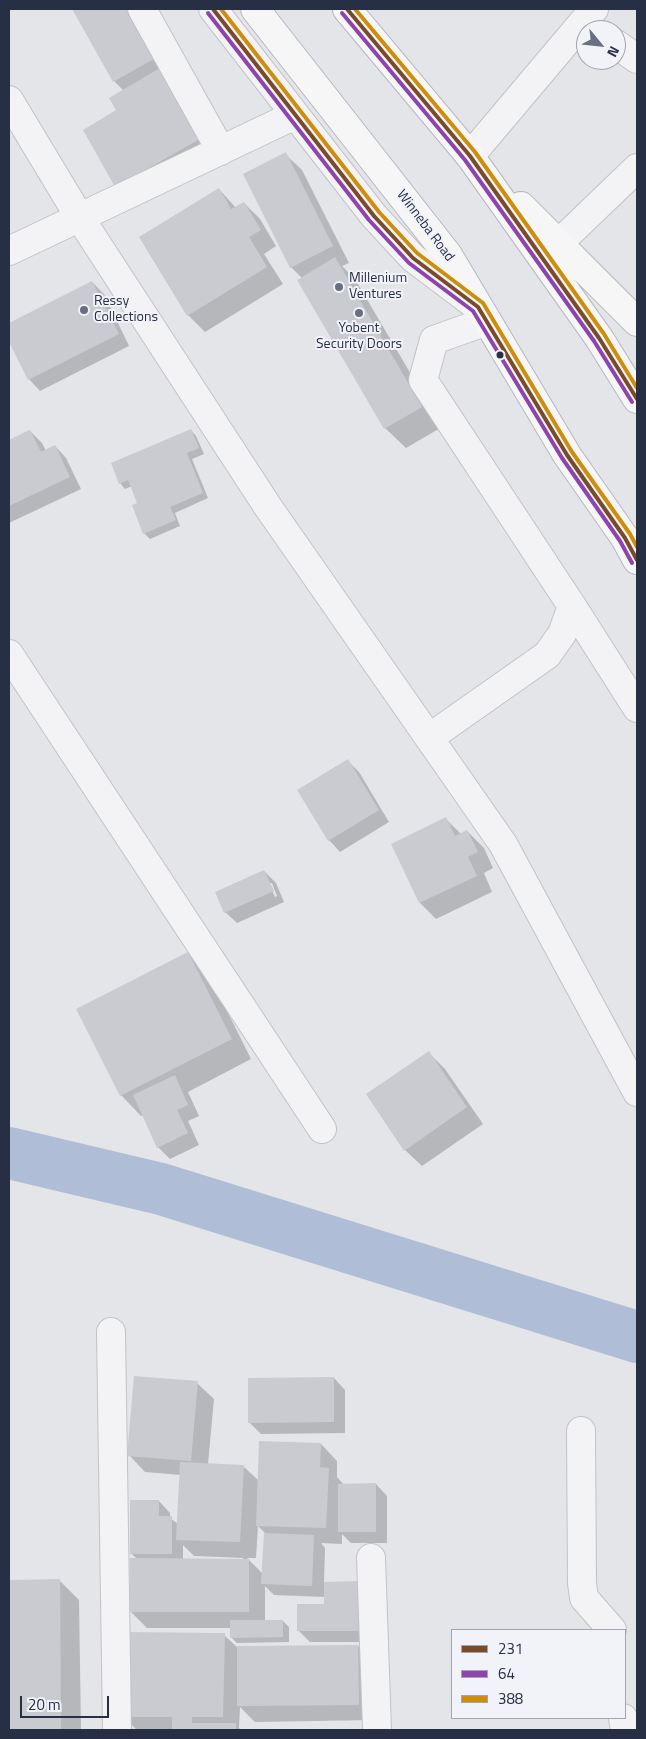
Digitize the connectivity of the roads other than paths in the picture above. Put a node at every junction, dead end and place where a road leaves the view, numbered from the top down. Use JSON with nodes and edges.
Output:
{"nodes":[{"id":1,"x":142,"y":9,"type":"edge"},
{"id":2,"x":213,"y":9,"type":"edge"},
{"id":3,"x":255,"y":9,"type":"edge"},
{"id":4,"x":347,"y":9,"type":"edge"},
{"id":5,"x":576,"y":37,"type":"edge"},
{"id":6,"x":626,"y":51,"type":"edge"},
{"id":7,"x":637,"y":59,"type":"edge"},
{"id":8,"x":9,"y":100,"type":"edge"},
{"id":9,"x":295,"y":116,"type":"junction"},
{"id":10,"x":221,"y":151,"type":"junction"},
{"id":11,"x":470,"y":156,"type":"junction"},
{"id":12,"x":637,"y":168,"type":"edge"},
{"id":13,"x":80,"y":218,"type":"junction"},
{"id":14,"x":559,"y":243,"type":"junction"},
{"id":15,"x":9,"y":251,"type":"edge"},
{"id":16,"x":483,"y":314,"type":"junction"},
{"id":17,"x":637,"y":322,"type":"edge"},
{"id":18,"x":637,"y":398,"type":"edge"},
{"id":19,"x":637,"y":560,"type":"edge"},
{"id":20,"x":572,"y":606,"type":"junction"},
{"id":21,"x":9,"y":654,"type":"edge"},
{"id":22,"x":637,"y":708,"type":"edge"},
{"id":23,"x":429,"y":738,"type":"junction"},
{"id":24,"x":637,"y":1092,"type":"edge"},
{"id":25,"x":322,"y":1129,"type":"dead end"},
{"id":26,"x":111,"y":1332,"type":"dead end"},
{"id":27,"x":581,"y":1431,"type":"dead end"},
{"id":28,"x":371,"y":1558,"type":"dead end"},
{"id":29,"x":611,"y":1629,"type":"edge"},
{"id":30,"x":117,"y":1730,"type":"edge"},
{"id":31,"x":377,"y":1730,"type":"edge"}],
"edges":[{"from":1,"to":10,"type":"street"},
{"from":2,"to":9,"type":"street"},
{"from":3,"to":16,"type":"highway","name":"Winneba Road"},
{"from":4,"to":11,"type":"highway"},
{"from":5,"to":11,"type":"street"},
{"from":6,"to":7,"type":"street"},
{"from":8,"to":13,"type":"street"},
{"from":9,"to":10,"type":"street"},
{"from":9,"to":16,"type":"street"},
{"from":10,"to":13,"type":"street"},
{"from":11,"to":14,"type":"highway"},
{"from":11,"to":18,"type":"highway"},
{"from":12,"to":14,"type":"street"},
{"from":13,"to":15,"type":"street"},
{"from":13,"to":23,"type":"street"},
{"from":14,"to":17,"type":"highway"},
{"from":16,"to":19,"type":"highway","name":"Winneba Road"},
{"from":16,"to":20,"type":"street"},
{"from":20,"to":22,"type":"street"},
{"from":20,"to":23,"type":"street"},
{"from":21,"to":25,"type":"street"},
{"from":23,"to":24,"type":"street"},
{"from":26,"to":30,"type":"street"},
{"from":27,"to":29,"type":"street"},
{"from":28,"to":31,"type":"street"}]}
